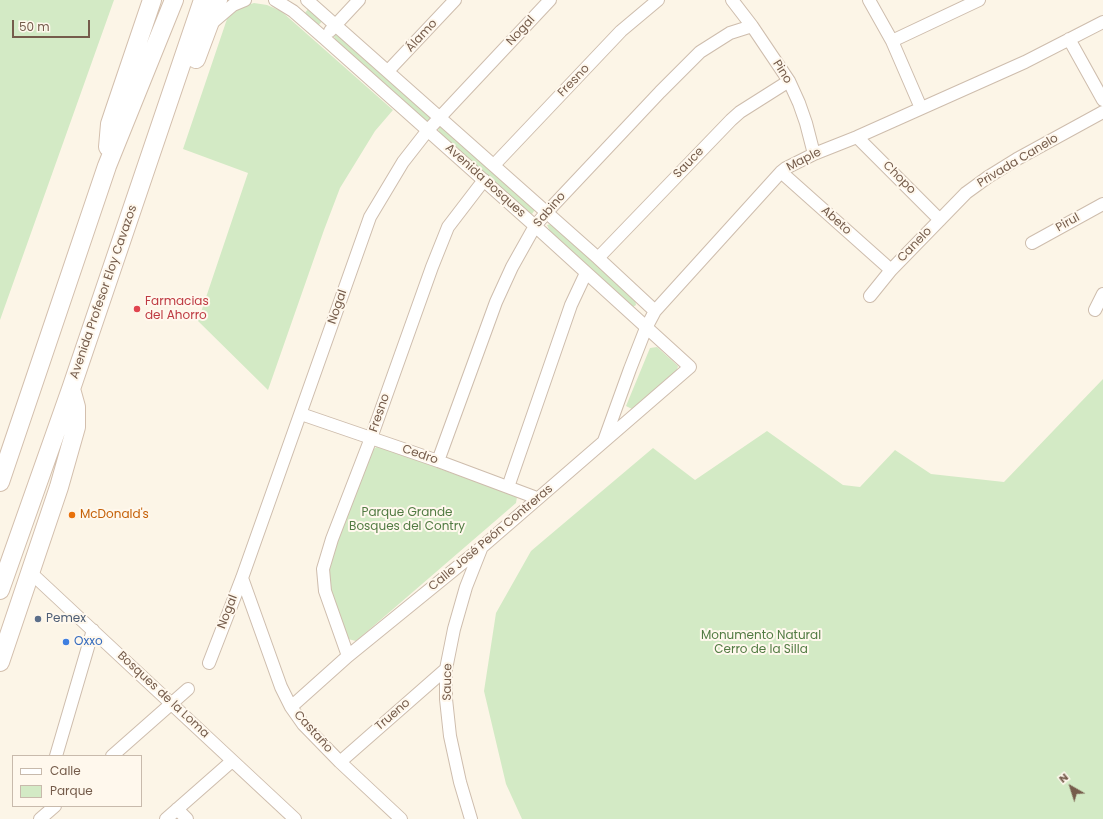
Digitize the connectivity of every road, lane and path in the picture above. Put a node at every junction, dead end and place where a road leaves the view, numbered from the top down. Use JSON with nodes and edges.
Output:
{"nodes":[{"id":1,"x":152,"y":0,"type":"edge"},
{"id":2,"x":174,"y":0,"type":"edge"},
{"id":3,"x":203,"y":0,"type":"edge"},
{"id":4,"x":245,"y":0,"type":"edge"},
{"id":5,"x":275,"y":0,"type":"edge"},
{"id":6,"x":307,"y":0,"type":"edge"},
{"id":7,"x":359,"y":0,"type":"edge"},
{"id":8,"x":455,"y":0,"type":"edge"},
{"id":9,"x":550,"y":0,"type":"edge"},
{"id":10,"x":658,"y":0,"type":"edge"},
{"id":11,"x":732,"y":0,"type":"edge"},
{"id":12,"x":869,"y":0,"type":"edge"},
{"id":13,"x":979,"y":0,"type":"edge"},
{"id":14,"x":228,"y":2,"type":"edge"},
{"id":15,"x":1103,"y":22,"type":"edge"},
{"id":16,"x":335,"y":25,"type":"junction"},
{"id":17,"x":752,"y":26,"type":"junction"},
{"id":18,"x":324,"y":38,"type":"junction"},
{"id":19,"x":1069,"y":39,"type":"junction"},
{"id":20,"x":892,"y":41,"type":"junction"},
{"id":21,"x":388,"y":71,"type":"junction"},
{"id":22,"x":789,"y":81,"type":"junction"},
{"id":23,"x":172,"y":94,"type":"junction"},
{"id":24,"x":1103,"y":100,"type":"edge"},
{"id":25,"x":921,"y":108,"type":"junction"},
{"id":26,"x":1103,"y":112,"type":"edge"},
{"id":27,"x":440,"y":117,"type":"junction"},
{"id":28,"x":428,"y":130,"type":"junction"},
{"id":29,"x":857,"y":137,"type":"junction"},
{"id":30,"x":814,"y":154,"type":"junction"},
{"id":31,"x":494,"y":165,"type":"junction"},
{"id":32,"x":107,"y":166,"type":"junction"},
{"id":33,"x":781,"y":172,"type":"junction"},
{"id":34,"x":484,"y":180,"type":"junction"},
{"id":35,"x":1103,"y":204,"type":"edge"},
{"id":36,"x":546,"y":213,"type":"junction"},
{"id":37,"x":940,"y":220,"type":"junction"},
{"id":38,"x":535,"y":226,"type":"junction"},
{"id":39,"x":1032,"y":243,"type":"dead end"},
{"id":40,"x":598,"y":258,"type":"junction"},
{"id":41,"x":891,"y":270,"type":"junction"},
{"id":42,"x":586,"y":273,"type":"junction"},
{"id":43,"x":1103,"y":294,"type":"edge"},
{"id":44,"x":870,"y":296,"type":"dead end"},
{"id":45,"x":1095,"y":310,"type":"dead end"},
{"id":46,"x":656,"y":311,"type":"junction"},
{"id":47,"x":646,"y":328,"type":"junction"},
{"id":48,"x":690,"y":367,"type":"joint"},
{"id":49,"x":71,"y":389,"type":"junction"},
{"id":50,"x":301,"y":414,"type":"junction"},
{"id":51,"x":371,"y":438,"type":"junction"},
{"id":52,"x":604,"y":442,"type":"junction"},
{"id":53,"x":438,"y":461,"type":"junction"},
{"id":54,"x":0,"y":482,"type":"edge"},
{"id":55,"x":508,"y":487,"type":"junction"},
{"id":56,"x":538,"y":498,"type":"junction"},
{"id":57,"x":482,"y":547,"type":"junction"},
{"id":58,"x":30,"y":572,"type":"junction"},
{"id":59,"x":242,"y":578,"type":"junction"},
{"id":60,"x":0,"y":590,"type":"edge"},
{"id":61,"x":24,"y":590,"type":"junction"},
{"id":62,"x":92,"y":630,"type":"junction"},
{"id":63,"x":0,"y":635,"type":"edge"},
{"id":64,"x":348,"y":656,"type":"junction"},
{"id":65,"x":0,"y":662,"type":"edge"},
{"id":66,"x":209,"y":663,"type":"dead end"},
{"id":67,"x":446,"y":669,"type":"junction"},
{"id":68,"x":188,"y":689,"type":"dead end"},
{"id":69,"x":172,"y":703,"type":"junction"},
{"id":70,"x":291,"y":707,"type":"junction"},
{"id":71,"x":56,"y":755,"type":"edge"},
{"id":72,"x":113,"y":755,"type":"edge"},
{"id":73,"x":232,"y":760,"type":"junction"},
{"id":74,"x":340,"y":762,"type":"junction"},
{"id":75,"x":42,"y":807,"type":"edge"},
{"id":76,"x":54,"y":807,"type":"edge"},
{"id":77,"x":176,"y":809,"type":"junction"},
{"id":78,"x":39,"y":819,"type":"edge"},
{"id":79,"x":166,"y":819,"type":"edge"},
{"id":80,"x":188,"y":819,"type":"edge"},
{"id":81,"x":295,"y":819,"type":"edge"},
{"id":82,"x":401,"y":819,"type":"edge"},
{"id":83,"x":471,"y":819,"type":"edge"}],
"edges":[{"from":1,"to":32,"type":"main road"},
{"from":2,"to":32,"type":"main road"},
{"from":3,"to":23,"type":"main road"},
{"from":4,"to":14,"type":"street"},
{"from":5,"to":18,"type":"street","name":"Avenida Bosques"},
{"from":6,"to":16,"type":"street","name":"Avenida Bosques"},
{"from":7,"to":16,"type":"street"},
{"from":8,"to":21,"type":"street","name":"Álamo"},
{"from":9,"to":27,"type":"street","name":"Nogal"},
{"from":10,"to":31,"type":"street","name":"Fresno"},
{"from":11,"to":17,"type":"street","name":"Pino"},
{"from":12,"to":20,"type":"street"},
{"from":13,"to":20,"type":"street"},
{"from":14,"to":23,"type":"main road","name":"Avenida Profesor Eloy Cavazos"},
{"from":15,"to":19,"type":"street","name":"Maple"},
{"from":16,"to":18,"type":"street"},
{"from":16,"to":21,"type":"street","name":"Avenida Bosques"},
{"from":17,"to":22,"type":"street","name":"Pino"},
{"from":17,"to":36,"type":"street","name":"Sabino"},
{"from":18,"to":28,"type":"street","name":"Avenida Bosques"},
{"from":19,"to":24,"type":"street"},
{"from":19,"to":25,"type":"street","name":"Maple"},
{"from":20,"to":25,"type":"street"},
{"from":21,"to":27,"type":"street","name":"Avenida Bosques"},
{"from":22,"to":30,"type":"street","name":"Pino"},
{"from":22,"to":40,"type":"street","name":"Sauce"},
{"from":23,"to":49,"type":"main road","name":"Avenida Profesor Eloy Cavazos"},
{"from":25,"to":29,"type":"street","name":"Maple"},
{"from":26,"to":37,"type":"street","name":"Privada Canelo"},
{"from":27,"to":28,"type":"street","name":"Nogal"},
{"from":27,"to":31,"type":"street","name":"Avenida Bosques"},
{"from":28,"to":34,"type":"street","name":"Avenida Bosques"},
{"from":28,"to":50,"type":"street","name":"Nogal"},
{"from":29,"to":30,"type":"street","name":"Maple"},
{"from":29,"to":37,"type":"street","name":"Chopo"},
{"from":30,"to":33,"type":"street","name":"Maple"},
{"from":31,"to":36,"type":"street","name":"Avenida Bosques"},
{"from":32,"to":54,"type":"main road"},
{"from":33,"to":41,"type":"street","name":"Abeto"},
{"from":33,"to":46,"type":"street","name":"Maple"},
{"from":34,"to":38,"type":"street","name":"Avenida Bosques"},
{"from":34,"to":51,"type":"street","name":"Fresno"},
{"from":35,"to":39,"type":"street","name":"Pirul"},
{"from":36,"to":38,"type":"street","name":"Sabino"},
{"from":36,"to":40,"type":"street","name":"Avenida Bosques"},
{"from":37,"to":41,"type":"street","name":"Canelo"},
{"from":38,"to":42,"type":"street","name":"Avenida Bosques"},
{"from":38,"to":53,"type":"street","name":"Sabino"},
{"from":40,"to":46,"type":"street","name":"Avenida Bosques"},
{"from":41,"to":44,"type":"street"},
{"from":42,"to":47,"type":"street","name":"Avenida Bosques"},
{"from":42,"to":55,"type":"street"},
{"from":43,"to":45,"type":"street"},
{"from":46,"to":47,"type":"street","name":"Maple"},
{"from":47,"to":48,"type":"street","name":"Avenida Bosques"},
{"from":47,"to":52,"type":"street","name":"Maple"},
{"from":48,"to":52,"type":"street","name":"Calle José Peón Contreras"},
{"from":49,"to":58,"type":"main road"},
{"from":49,"to":60,"type":"main road","name":"Avenida Profesor Eloy Cavazos"},
{"from":50,"to":51,"type":"street","name":"Cedro"},
{"from":50,"to":59,"type":"street","name":"Nogal"},
{"from":51,"to":53,"type":"street","name":"Cedro"},
{"from":51,"to":64,"type":"street","name":"Fresno"},
{"from":52,"to":56,"type":"street","name":"Calle José Peón Contreras"},
{"from":53,"to":55,"type":"street","name":"Cedro"},
{"from":55,"to":56,"type":"street","name":"Cedro"},
{"from":56,"to":57,"type":"street","name":"Calle José Peón Contreras"},
{"from":57,"to":64,"type":"street","name":"Calle José Peón Contreras"},
{"from":57,"to":67,"type":"street","name":"Sauce"},
{"from":58,"to":61,"type":"main road"},
{"from":58,"to":62,"type":"street","name":"Bosques de la Loma"},
{"from":59,"to":66,"type":"street","name":"Nogal"},
{"from":59,"to":70,"type":"street","name":"Castaño"},
{"from":61,"to":63,"type":"main road"},
{"from":61,"to":65,"type":"main road"},
{"from":62,"to":69,"type":"street","name":"Bosques de la Loma"},
{"from":62,"to":71,"type":"street"},
{"from":64,"to":70,"type":"street","name":"Calle José Peón Contreras"},
{"from":67,"to":74,"type":"street","name":"Trueno"},
{"from":67,"to":83,"type":"street","name":"Sauce"},
{"from":68,"to":69,"type":"street"},
{"from":69,"to":72,"type":"street"},
{"from":69,"to":73,"type":"street","name":"Bosques de la Loma"},
{"from":70,"to":74,"type":"street","name":"Castaño"},
{"from":73,"to":77,"type":"street"},
{"from":73,"to":81,"type":"street","name":"Bosques de la Loma"},
{"from":74,"to":82,"type":"street","name":"Castaño"},
{"from":75,"to":78,"type":"street"},
{"from":76,"to":78,"type":"street"},
{"from":77,"to":79,"type":"street"},
{"from":77,"to":80,"type":"street"}]}
